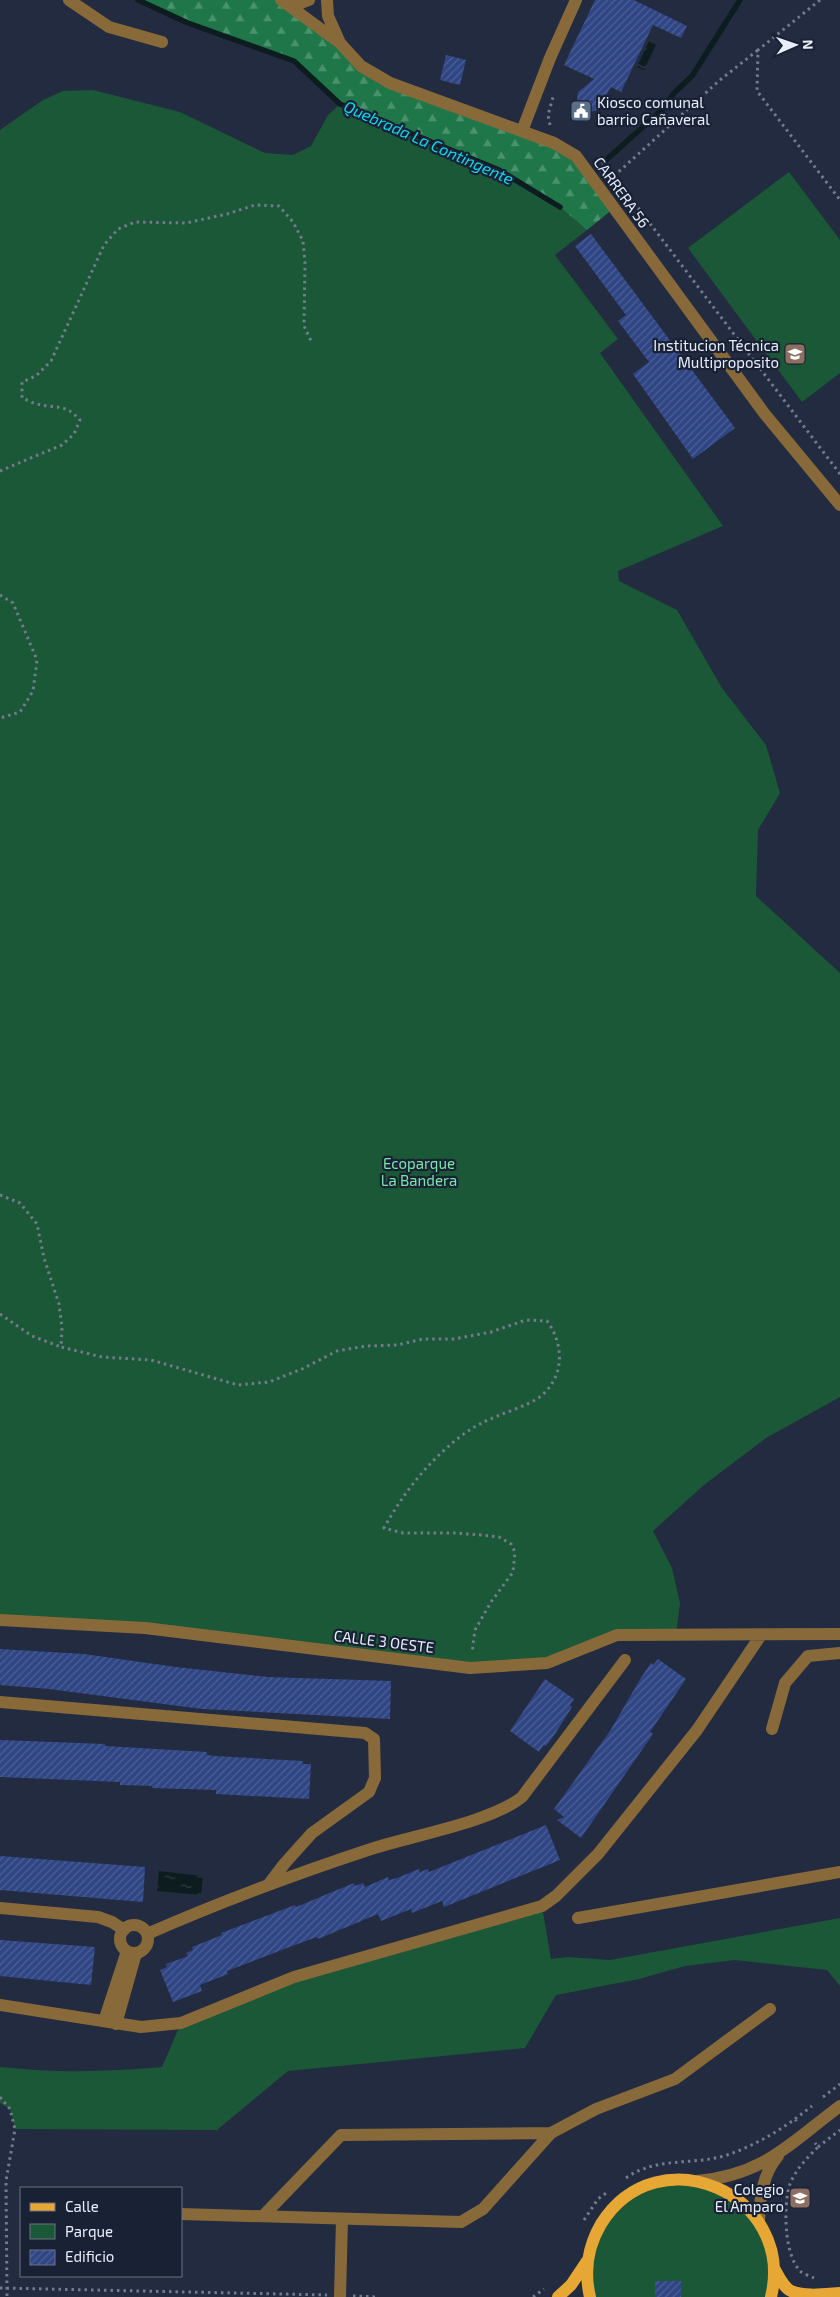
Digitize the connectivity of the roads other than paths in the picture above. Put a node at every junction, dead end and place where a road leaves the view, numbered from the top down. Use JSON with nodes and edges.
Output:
{"nodes":[{"id":1,"x":69,"y":0,"type":"edge"},
{"id":2,"x":309,"y":0,"type":"edge"},
{"id":3,"x":327,"y":0,"type":"edge"},
{"id":4,"x":576,"y":0,"type":"edge"},
{"id":5,"x":286,"y":4,"type":"edge"},
{"id":6,"x":162,"y":42,"type":"dead end"},
{"id":7,"x":340,"y":43,"type":"junction"},
{"id":8,"x":522,"y":131,"type":"junction"},
{"id":9,"x":840,"y":505,"type":"edge"},
{"id":10,"x":0,"y":1620,"type":"edge"},
{"id":11,"x":840,"y":1634,"type":"edge"},
{"id":12,"x":761,"y":1635,"type":"junction"},
{"id":13,"x":840,"y":1653,"type":"edge"},
{"id":14,"x":625,"y":1660,"type":"dead end"},
{"id":15,"x":0,"y":1702,"type":"edge"},
{"id":16,"x":772,"y":1729,"type":"dead end"},
{"id":17,"x":840,"y":1872,"type":"edge"},
{"id":18,"x":269,"y":1884,"type":"junction"},
{"id":19,"x":0,"y":1908,"type":"edge"},
{"id":20,"x":578,"y":1918,"type":"dead end"},
{"id":21,"x":124,"y":1930,"type":"junction"},
{"id":22,"x":147,"y":1934,"type":"junction"},
{"id":23,"x":132,"y":1952,"type":"junction"},
{"id":24,"x":0,"y":2005,"type":"edge"},
{"id":25,"x":770,"y":2010,"type":"dead end"},
{"id":26,"x":110,"y":2023,"type":"junction"},
{"id":27,"x":840,"y":2106,"type":"edge"},
{"id":28,"x":550,"y":2133,"type":"junction"},
{"id":29,"x":783,"y":2150,"type":"junction"},
{"id":30,"x":697,"y":2180,"type":"junction"},
{"id":31,"x":182,"y":2214,"type":"edge"},
{"id":32,"x":263,"y":2216,"type":"junction"},
{"id":33,"x":342,"y":2218,"type":"junction"},
{"id":34,"x":759,"y":2222,"type":"junction"},
{"id":35,"x":588,"y":2258,"type":"junction"},
{"id":36,"x":774,"y":2268,"type":"junction"},
{"id":37,"x":840,"y":2294,"type":"edge"},
{"id":38,"x":340,"y":2296,"type":"edge"},
{"id":39,"x":558,"y":2297,"type":"edge"},
{"id":40,"x":590,"y":2297,"type":"edge"},
{"id":41,"x":771,"y":2297,"type":"edge"}],
"edges":[{"from":1,"to":6,"type":"street"},
{"from":2,"to":5,"type":"street","name":"CARRERA 56"},
{"from":3,"to":7,"type":"street"},
{"from":4,"to":8,"type":"street"},
{"from":5,"to":7,"type":"street","name":"CARRERA 56"},
{"from":7,"to":8,"type":"street","name":"CARRERA 56"},
{"from":8,"to":9,"type":"street","name":"CARRERA 56"},
{"from":10,"to":12,"type":"street","name":"CALLE 3 OESTE"},
{"from":11,"to":12,"type":"street","name":"CALLE 3 OESTE"},
{"from":12,"to":26,"type":"street"},
{"from":13,"to":16,"type":"street"},
{"from":14,"to":18,"type":"street"},
{"from":15,"to":18,"type":"street"},
{"from":17,"to":20,"type":"street"},
{"from":18,"to":22,"type":"street"},
{"from":19,"to":21,"type":"street"},
{"from":21,"to":22,"type":"street"},
{"from":21,"to":23,"type":"street"},
{"from":22,"to":23,"type":"street"},
{"from":23,"to":26,"type":"street"},
{"from":24,"to":26,"type":"street"},
{"from":25,"to":28,"type":"street"},
{"from":27,"to":29,"type":"street"},
{"from":28,"to":32,"type":"street"},
{"from":28,"to":33,"type":"street"},
{"from":29,"to":30,"type":"street"},
{"from":29,"to":34,"type":"street"},
{"from":30,"to":34,"type":"main road"},
{"from":30,"to":35,"type":"main road"},
{"from":31,"to":32,"type":"street"},
{"from":32,"to":33,"type":"street"},
{"from":33,"to":38,"type":"street"},
{"from":34,"to":36,"type":"main road"},
{"from":35,"to":39,"type":"main road"},
{"from":35,"to":40,"type":"main road"},
{"from":36,"to":37,"type":"main road"},
{"from":36,"to":41,"type":"main road"}]}
